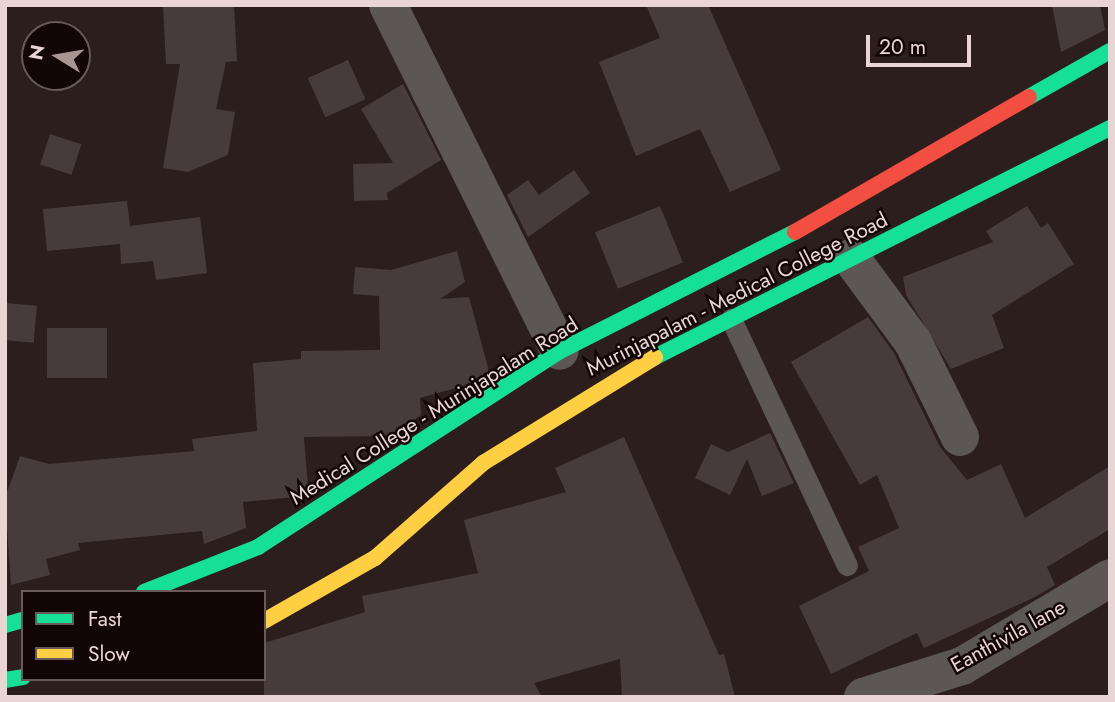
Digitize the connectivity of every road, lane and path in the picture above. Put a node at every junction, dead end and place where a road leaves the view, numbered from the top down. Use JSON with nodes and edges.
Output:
{"nodes":[{"id":1,"x":388,"y":5,"type":"edge"},
{"id":2,"x":1110,"y":51,"type":"edge"},
{"id":3,"x":1110,"y":128,"type":"edge"},
{"id":4,"x":851,"y":258,"type":"junction"},
{"id":5,"x":731,"y":319,"type":"junction"},
{"id":6,"x":560,"y":351,"type":"junction"},
{"id":7,"x":960,"y":437,"type":"dead end"},
{"id":8,"x":847,"y":565,"type":"dead end"},
{"id":9,"x":1110,"y":578,"type":"edge"},
{"id":10,"x":149,"y":590,"type":"edge"},
{"id":11,"x":266,"y":620,"type":"edge"},
{"id":12,"x":863,"y":697,"type":"edge"}],
"edges":[{"from":1,"to":6,"type":"street"},
{"from":2,"to":6,"type":"main road","name":"Medical College - Murinjapalam Road"},
{"from":3,"to":4,"type":"main road","name":"Murinjapalam - Medical College Road"},
{"from":4,"to":5,"type":"main road","name":"Murinjapalam - Medical College Road"},
{"from":4,"to":7,"type":"street"},
{"from":5,"to":8,"type":"lane"},
{"from":5,"to":11,"type":"main road","name":"Murinjapalam - Medical College Road"},
{"from":6,"to":10,"type":"main road","name":"Medical College - Murinjapalam Road"},
{"from":9,"to":12,"type":"street","name":"Eanthivila lane"}]}
